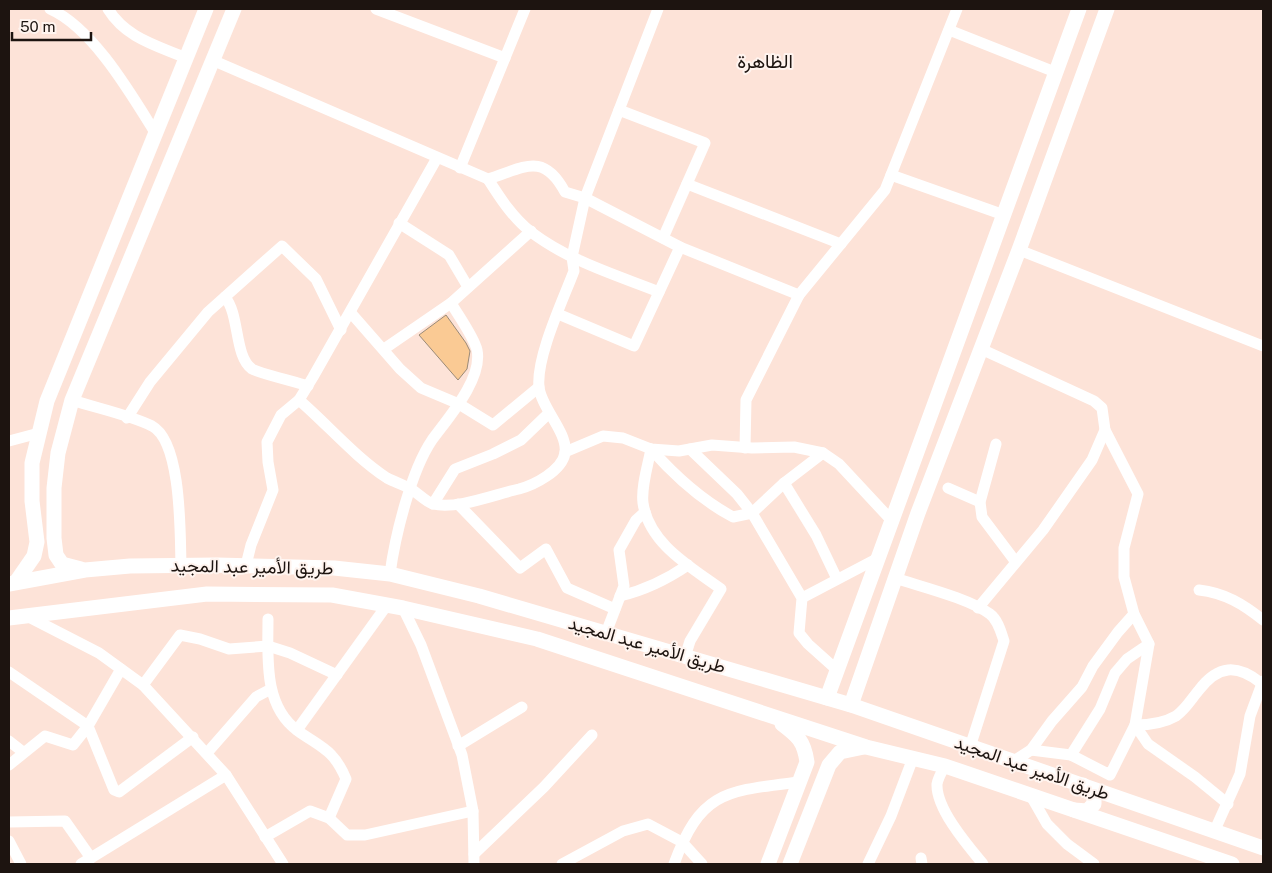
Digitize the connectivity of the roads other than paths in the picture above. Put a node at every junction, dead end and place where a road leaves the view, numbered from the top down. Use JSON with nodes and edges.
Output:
{"nodes":[{"id":1,"x":50,"y":9,"type":"edge"},
{"id":2,"x":108,"y":9,"type":"edge"},
{"id":3,"x":206,"y":9,"type":"edge"},
{"id":4,"x":234,"y":9,"type":"edge"},
{"id":5,"x":376,"y":9,"type":"edge"},
{"id":6,"x":524,"y":9,"type":"edge"},
{"id":7,"x":658,"y":9,"type":"edge"},
{"id":8,"x":957,"y":9,"type":"edge"},
{"id":9,"x":1079,"y":9,"type":"edge"},
{"id":10,"x":1107,"y":9,"type":"edge"},
{"id":11,"x":949,"y":30,"type":"junction"},
{"id":12,"x":186,"y":58,"type":"junction"},
{"id":13,"x":505,"y":58,"type":"junction"},
{"id":14,"x":212,"y":60,"type":"junction"},
{"id":15,"x":1055,"y":72,"type":"junction"},
{"id":16,"x":619,"y":110,"type":"junction"},
{"id":17,"x":156,"y":134,"type":"junction"},
{"id":18,"x":437,"y":158,"type":"junction"},
{"id":19,"x":460,"y":168,"type":"junction"},
{"id":20,"x":891,"y":175,"type":"junction"},
{"id":21,"x":488,"y":179,"type":"junction"},
{"id":22,"x":687,"y":184,"type":"junction"},
{"id":23,"x":585,"y":198,"type":"junction"},
{"id":24,"x":1004,"y":213,"type":"junction"},
{"id":25,"x":1030,"y":220,"type":"junction"},
{"id":26,"x":399,"y":223,"type":"junction"},
{"id":27,"x":530,"y":231,"type":"junction"},
{"id":28,"x":663,"y":238,"type":"junction"},
{"id":29,"x":841,"y":244,"type":"junction"},
{"id":30,"x":680,"y":247,"type":"junction"},
{"id":31,"x":1020,"y":250,"type":"junction"},
{"id":32,"x":572,"y":257,"type":"junction"},
{"id":33,"x":468,"y":287,"type":"junction"},
{"id":34,"x":659,"y":292,"type":"junction"},
{"id":35,"x":799,"y":295,"type":"junction"},
{"id":36,"x":225,"y":296,"type":"junction"},
{"id":37,"x":451,"y":303,"type":"junction"},
{"id":38,"x":351,"y":313,"type":"junction"},
{"id":39,"x":558,"y":314,"type":"junction"},
{"id":40,"x":341,"y":330,"type":"junction"},
{"id":41,"x":1263,"y":346,"type":"edge"},
{"id":42,"x":981,"y":349,"type":"junction"},
{"id":43,"x":384,"y":350,"type":"junction"},
{"id":44,"x":308,"y":386,"type":"junction"},
{"id":45,"x":539,"y":387,"type":"junction"},
{"id":46,"x":72,"y":400,"type":"junction"},
{"id":47,"x":299,"y":400,"type":"junction"},
{"id":48,"x":459,"y":404,"type":"junction"},
{"id":49,"x":549,"y":413,"type":"junction"},
{"id":50,"x":127,"y":418,"type":"junction"},
{"id":51,"x":1105,"y":430,"type":"junction"},
{"id":52,"x":39,"y":433,"type":"junction"},
{"id":53,"x":9,"y":441,"type":"edge"},
{"id":54,"x":996,"y":444,"type":"dead end"},
{"id":55,"x":745,"y":448,"type":"junction"},
{"id":56,"x":651,"y":449,"type":"junction"},
{"id":57,"x":690,"y":449,"type":"junction"},
{"id":58,"x":565,"y":452,"type":"junction"},
{"id":59,"x":823,"y":453,"type":"junction"},
{"id":60,"x":784,"y":483,"type":"junction"},
{"id":61,"x":948,"y":488,"type":"dead end"},
{"id":62,"x":411,"y":489,"type":"junction"},
{"id":63,"x":980,"y":502,"type":"junction"},
{"id":64,"x":433,"y":504,"type":"junction"},
{"id":65,"x":458,"y":504,"type":"junction"},
{"id":66,"x":645,"y":512,"type":"junction"},
{"id":67,"x":752,"y":513,"type":"junction"},
{"id":68,"x":893,"y":522,"type":"junction"},
{"id":69,"x":880,"y":557,"type":"junction"},
{"id":70,"x":1015,"y":562,"type":"junction"},
{"id":71,"x":181,"y":565,"type":"junction"},
{"id":72,"x":688,"y":565,"type":"junction"},
{"id":73,"x":246,"y":566,"type":"junction"},
{"id":74,"x":85,"y":570,"type":"junction"},
{"id":75,"x":390,"y":574,"type":"junction"},
{"id":76,"x":895,"y":578,"type":"junction"},
{"id":77,"x":837,"y":579,"type":"junction"},
{"id":78,"x":12,"y":583,"type":"edge"},
{"id":79,"x":1200,"y":590,"type":"dead end"},
{"id":80,"x":620,"y":596,"type":"junction"},
{"id":81,"x":802,"y":598,"type":"junction"},
{"id":82,"x":387,"y":605,"type":"junction"},
{"id":83,"x":403,"y":608,"type":"junction"},
{"id":84,"x":978,"y":608,"type":"junction"},
{"id":85,"x":615,"y":609,"type":"junction"},
{"id":86,"x":1134,"y":614,"type":"junction"},
{"id":87,"x":25,"y":616,"type":"junction"},
{"id":88,"x":9,"y":618,"type":"edge"},
{"id":89,"x":268,"y":619,"type":"dead end"},
{"id":90,"x":1263,"y":620,"type":"edge"},
{"id":91,"x":606,"y":633,"type":"junction"},
{"id":92,"x":1149,"y":644,"type":"junction"},
{"id":93,"x":268,"y":646,"type":"junction"},
{"id":94,"x":685,"y":656,"type":"junction"},
{"id":95,"x":122,"y":669,"type":"junction"},
{"id":96,"x":837,"y":670,"type":"junction"},
{"id":97,"x":9,"y":672,"type":"edge"},
{"id":98,"x":337,"y":675,"type":"junction"},
{"id":99,"x":1262,"y":682,"type":"edge"},
{"id":100,"x":143,"y":685,"type":"junction"},
{"id":101,"x":271,"y":689,"type":"junction"},
{"id":102,"x":827,"y":698,"type":"junction"},
{"id":103,"x":851,"y":705,"type":"junction"},
{"id":104,"x":522,"y":706,"type":"dead end"},
{"id":105,"x":772,"y":717,"type":"junction"},
{"id":106,"x":1135,"y":724,"type":"junction"},
{"id":107,"x":88,"y":726,"type":"junction"},
{"id":108,"x":296,"y":730,"type":"junction"},
{"id":109,"x":592,"y":735,"type":"dead end"},
{"id":110,"x":193,"y":737,"type":"junction"},
{"id":111,"x":9,"y":741,"type":"edge"},
{"id":112,"x":458,"y":746,"type":"junction"},
{"id":113,"x":866,"y":746,"type":"junction"},
{"id":114,"x":970,"y":747,"type":"junction"},
{"id":115,"x":1032,"y":750,"type":"junction"},
{"id":116,"x":23,"y":752,"type":"junction"},
{"id":117,"x":207,"y":753,"type":"junction"},
{"id":118,"x":1071,"y":755,"type":"junction"},
{"id":119,"x":913,"y":758,"type":"junction"},
{"id":120,"x":1012,"y":762,"type":"junction"},
{"id":121,"x":9,"y":765,"type":"edge"},
{"id":122,"x":945,"y":766,"type":"junction"},
{"id":123,"x":226,"y":775,"type":"junction"},
{"id":124,"x":799,"y":782,"type":"junction"},
{"id":125,"x":1082,"y":785,"type":"junction"},
{"id":126,"x":1031,"y":796,"type":"junction"},
{"id":127,"x":1228,"y":804,"type":"junction"},
{"id":128,"x":1070,"y":810,"type":"junction"},
{"id":129,"x":474,"y":811,"type":"junction"},
{"id":130,"x":329,"y":818,"type":"junction"},
{"id":131,"x":9,"y":822,"type":"edge"},
{"id":132,"x":1214,"y":832,"type":"junction"},
{"id":133,"x":265,"y":837,"type":"junction"},
{"id":134,"x":9,"y":841,"type":"edge"},
{"id":135,"x":682,"y":842,"type":"junction"},
{"id":136,"x":1263,"y":848,"type":"edge"},
{"id":137,"x":474,"y":859,"type":"edge"},
{"id":138,"x":86,"y":861,"type":"edge"},
{"id":139,"x":22,"y":864,"type":"edge"},
{"id":140,"x":282,"y":864,"type":"edge"},
{"id":141,"x":562,"y":864,"type":"edge"},
{"id":142,"x":674,"y":864,"type":"edge"},
{"id":143,"x":702,"y":864,"type":"edge"},
{"id":144,"x":768,"y":864,"type":"edge"},
{"id":145,"x":790,"y":864,"type":"edge"},
{"id":146,"x":868,"y":864,"type":"edge"},
{"id":147,"x":983,"y":864,"type":"edge"},
{"id":148,"x":1094,"y":864,"type":"edge"},
{"id":149,"x":1232,"y":864,"type":"edge"}],
"edges":[{"from":1,"to":17,"type":"street"},
{"from":2,"to":12,"type":"street"},
{"from":3,"to":12,"type":"main road"},
{"from":4,"to":14,"type":"main road"},
{"from":5,"to":13,"type":"street"},
{"from":6,"to":13,"type":"street"},
{"from":7,"to":16,"type":"street"},
{"from":8,"to":11,"type":"street"},
{"from":9,"to":15,"type":"main road"},
{"from":10,"to":25,"type":"main road"},
{"from":11,"to":15,"type":"street"},
{"from":11,"to":20,"type":"street"},
{"from":12,"to":17,"type":"main road"},
{"from":13,"to":19,"type":"street"},
{"from":14,"to":18,"type":"street"},
{"from":14,"to":46,"type":"main road"},
{"from":15,"to":24,"type":"main road"},
{"from":16,"to":22,"type":"street"},
{"from":16,"to":23,"type":"street"},
{"from":17,"to":52,"type":"main road"},
{"from":18,"to":19,"type":"street"},
{"from":18,"to":26,"type":"street"},
{"from":19,"to":21,"type":"street"},
{"from":20,"to":24,"type":"street"},
{"from":20,"to":29,"type":"street"},
{"from":21,"to":23,"type":"street"},
{"from":21,"to":27,"type":"street"},
{"from":22,"to":28,"type":"street"},
{"from":22,"to":29,"type":"street"},
{"from":23,"to":28,"type":"street"},
{"from":23,"to":32,"type":"street"},
{"from":24,"to":25,"type":"main road"},
{"from":24,"to":68,"type":"main road"},
{"from":25,"to":31,"type":"main road"},
{"from":26,"to":33,"type":"street"},
{"from":26,"to":38,"type":"street"},
{"from":27,"to":32,"type":"street"},
{"from":27,"to":33,"type":"street"},
{"from":28,"to":30,"type":"street"},
{"from":29,"to":35,"type":"street"},
{"from":30,"to":34,"type":"street"},
{"from":30,"to":35,"type":"street"},
{"from":31,"to":41,"type":"street"},
{"from":31,"to":42,"type":"main road"},
{"from":32,"to":34,"type":"street"},
{"from":32,"to":39,"type":"street"},
{"from":33,"to":37,"type":"street"},
{"from":34,"to":39,"type":"street"},
{"from":35,"to":55,"type":"street"},
{"from":36,"to":40,"type":"street"},
{"from":36,"to":44,"type":"street"},
{"from":36,"to":50,"type":"street"},
{"from":37,"to":43,"type":"street"},
{"from":37,"to":48,"type":"street"},
{"from":38,"to":40,"type":"street"},
{"from":38,"to":43,"type":"street"},
{"from":39,"to":45,"type":"street"},
{"from":40,"to":44,"type":"street"},
{"from":42,"to":51,"type":"street"},
{"from":42,"to":76,"type":"main road"},
{"from":43,"to":48,"type":"street"},
{"from":44,"to":47,"type":"street"},
{"from":45,"to":48,"type":"street"},
{"from":45,"to":49,"type":"street"},
{"from":46,"to":50,"type":"street"},
{"from":46,"to":74,"type":"main road"},
{"from":47,"to":62,"type":"street"},
{"from":47,"to":73,"type":"street"},
{"from":48,"to":62,"type":"street"},
{"from":49,"to":58,"type":"street"},
{"from":49,"to":64,"type":"street"},
{"from":50,"to":71,"type":"street"},
{"from":51,"to":70,"type":"street"},
{"from":51,"to":86,"type":"street"},
{"from":52,"to":53,"type":"street"},
{"from":52,"to":78,"type":"main road"},
{"from":54,"to":63,"type":"street"},
{"from":55,"to":57,"type":"street"},
{"from":55,"to":59,"type":"street"},
{"from":56,"to":57,"type":"street"},
{"from":56,"to":58,"type":"street"},
{"from":56,"to":66,"type":"street"},
{"from":56,"to":67,"type":"street"},
{"from":57,"to":67,"type":"street"},
{"from":58,"to":65,"type":"street"},
{"from":59,"to":60,"type":"street"},
{"from":59,"to":68,"type":"street"},
{"from":60,"to":67,"type":"street"},
{"from":60,"to":77,"type":"street"},
{"from":61,"to":63,"type":"street"},
{"from":62,"to":64,"type":"street"},
{"from":62,"to":75,"type":"street"},
{"from":63,"to":70,"type":"street"},
{"from":64,"to":65,"type":"street"},
{"from":65,"to":85,"type":"street"},
{"from":66,"to":72,"type":"street"},
{"from":66,"to":80,"type":"street"},
{"from":67,"to":81,"type":"street"},
{"from":68,"to":69,"type":"main road"},
{"from":69,"to":77,"type":"street"},
{"from":69,"to":96,"type":"main road"},
{"from":70,"to":84,"type":"street"},
{"from":71,"to":73,"type":"main road","name":"طريق الأمير عبد المجيد"},
{"from":71,"to":74,"type":"main road","name":"طريق الأمير عبد المجيد"},
{"from":72,"to":80,"type":"street"},
{"from":72,"to":94,"type":"street"},
{"from":73,"to":75,"type":"main road","name":"طريق الأمير عبد المجيد"},
{"from":74,"to":78,"type":"main road","name":"طريق الأمير عبد المجيد"},
{"from":75,"to":91,"type":"main road","name":"طريق الأمير عبد المجيد"},
{"from":76,"to":84,"type":"street"},
{"from":76,"to":103,"type":"main road"},
{"from":77,"to":81,"type":"street"},
{"from":79,"to":90,"type":"street"},
{"from":80,"to":85,"type":"street"},
{"from":81,"to":96,"type":"street"},
{"from":82,"to":83,"type":"main road","name":"طريق الأمير عبد المجيد"},
{"from":82,"to":87,"type":"main road","name":"طريق الأمير عبد المجيد"},
{"from":82,"to":98,"type":"street"},
{"from":83,"to":105,"type":"main road","name":"طريق الأمير عبد المجيد"},
{"from":83,"to":112,"type":"street"},
{"from":84,"to":114,"type":"street"},
{"from":85,"to":91,"type":"street"},
{"from":86,"to":92,"type":"street"},
{"from":86,"to":115,"type":"street"},
{"from":87,"to":88,"type":"main road","name":"طريق الأمير عبد المجيد"},
{"from":87,"to":95,"type":"street"},
{"from":89,"to":93,"type":"street"},
{"from":91,"to":94,"type":"main road","name":"طريق الأمير عبد المجيد"},
{"from":92,"to":106,"type":"street"},
{"from":92,"to":118,"type":"street"},
{"from":93,"to":98,"type":"street"},
{"from":93,"to":100,"type":"street"},
{"from":93,"to":101,"type":"street"},
{"from":94,"to":102,"type":"main road","name":"طريق الأمير عبد المجيد"},
{"from":95,"to":100,"type":"street"},
{"from":95,"to":107,"type":"street"},
{"from":96,"to":102,"type":"main road"},
{"from":97,"to":107,"type":"street"},
{"from":98,"to":108,"type":"street"},
{"from":99,"to":106,"type":"street"},
{"from":99,"to":127,"type":"street"},
{"from":100,"to":110,"type":"street"},
{"from":101,"to":108,"type":"street"},
{"from":101,"to":117,"type":"street"},
{"from":102,"to":103,"type":"main road","name":"طريق الأمير عبد المجيد"},
{"from":103,"to":114,"type":"main road","name":"طريق الأمير عبد المجيد"},
{"from":104,"to":112,"type":"street"},
{"from":105,"to":113,"type":"main road","name":"طريق الأمير عبد المجيد"},
{"from":105,"to":124,"type":"main road"},
{"from":106,"to":118,"type":"street"},
{"from":106,"to":127,"type":"street"},
{"from":107,"to":110,"type":"street"},
{"from":107,"to":116,"type":"street"},
{"from":108,"to":130,"type":"street"},
{"from":109,"to":137,"type":"street"},
{"from":110,"to":117,"type":"street"},
{"from":111,"to":116,"type":"street"},
{"from":112,"to":129,"type":"street"},
{"from":113,"to":119,"type":"main road","name":"طريق الأمير عبد المجيد"},
{"from":113,"to":145,"type":"main road"},
{"from":114,"to":120,"type":"main road","name":"طريق الأمير عبد المجيد"},
{"from":115,"to":118,"type":"street"},
{"from":115,"to":120,"type":"street"},
{"from":116,"to":121,"type":"street"},
{"from":117,"to":123,"type":"street"},
{"from":119,"to":122,"type":"main road","name":"طريق الأمير عبد المجيد"},
{"from":119,"to":146,"type":"street"},
{"from":120,"to":125,"type":"main road","name":"طريق الأمير عبد المجيد"},
{"from":122,"to":126,"type":"main road","name":"طريق الأمير عبد المجيد"},
{"from":122,"to":147,"type":"street"},
{"from":123,"to":133,"type":"street"},
{"from":123,"to":138,"type":"street"},
{"from":124,"to":135,"type":"street"},
{"from":124,"to":144,"type":"main road"},
{"from":125,"to":128,"type":"main road"},
{"from":125,"to":132,"type":"main road","name":"طريق الأمير عبد المجيد"},
{"from":126,"to":128,"type":"main road","name":"طريق الأمير عبد المجيد"},
{"from":126,"to":148,"type":"street"},
{"from":127,"to":132,"type":"street"},
{"from":128,"to":149,"type":"main road","name":"طريق الأمير عبد المجيد"},
{"from":129,"to":130,"type":"street"},
{"from":129,"to":137,"type":"street"},
{"from":130,"to":133,"type":"street"},
{"from":131,"to":138,"type":"street"},
{"from":132,"to":136,"type":"main road","name":"طريق الأمير عبد المجيد"},
{"from":133,"to":140,"type":"street"},
{"from":134,"to":139,"type":"street"},
{"from":135,"to":141,"type":"street"},
{"from":135,"to":142,"type":"street"},
{"from":135,"to":143,"type":"street"}]}
